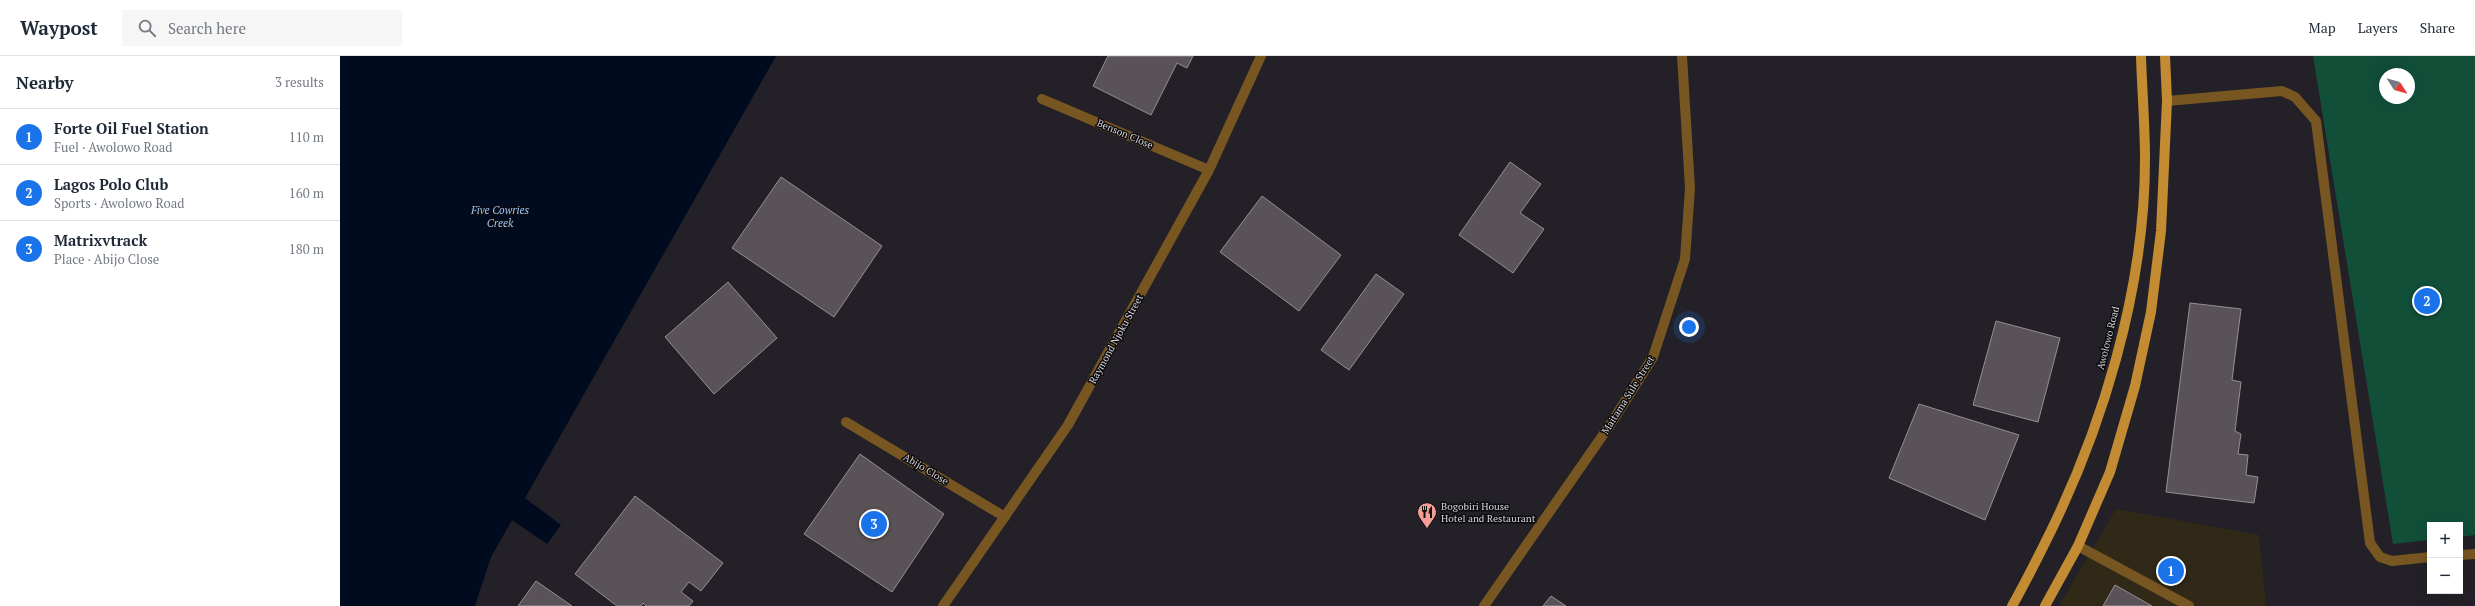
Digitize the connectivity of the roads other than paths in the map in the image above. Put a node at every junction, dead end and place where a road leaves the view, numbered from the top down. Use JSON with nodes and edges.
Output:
{"nodes":[{"id":1,"x":1261,"y":56,"type":"edge"},
{"id":2,"x":1682,"y":56,"type":"edge"},
{"id":3,"x":2141,"y":56,"type":"edge"},
{"id":4,"x":2165,"y":56,"type":"edge"},
{"id":5,"x":1042,"y":99,"type":"dead end"},
{"id":6,"x":2168,"y":101,"type":"junction"},
{"id":7,"x":1209,"y":170,"type":"junction"},
{"id":8,"x":846,"y":422,"type":"dead end"},
{"id":9,"x":1005,"y":517,"type":"junction"},
{"id":10,"x":2078,"y":546,"type":"junction"},
{"id":11,"x":2475,"y":554,"type":"edge"},
{"id":12,"x":2463,"y":555,"type":"edge"},
{"id":13,"x":2427,"y":557,"type":"edge"},
{"id":14,"x":943,"y":606,"type":"edge"},
{"id":15,"x":1484,"y":606,"type":"edge"},
{"id":16,"x":2012,"y":606,"type":"edge"},
{"id":17,"x":2046,"y":606,"type":"edge"},
{"id":18,"x":2189,"y":606,"type":"edge"}],
"edges":[{"from":1,"to":7,"type":"street","name":"Raymond Njoku Street"},
{"from":2,"to":15,"type":"street","name":"Maitama Sule Street"},
{"from":3,"to":16,"type":"main road","name":"Awolowo Road"},
{"from":4,"to":6,"type":"main road"},
{"from":5,"to":7,"type":"street","name":"Benson Close"},
{"from":6,"to":10,"type":"main road"},
{"from":6,"to":13,"type":"street"},
{"from":7,"to":9,"type":"street","name":"Raymond Njoku Street"},
{"from":8,"to":9,"type":"street","name":"Abijo Close"},
{"from":9,"to":14,"type":"street","name":"Raymond Njoku Street"},
{"from":10,"to":17,"type":"main road"},
{"from":10,"to":18,"type":"street"},
{"from":11,"to":12,"type":"street"}]}
